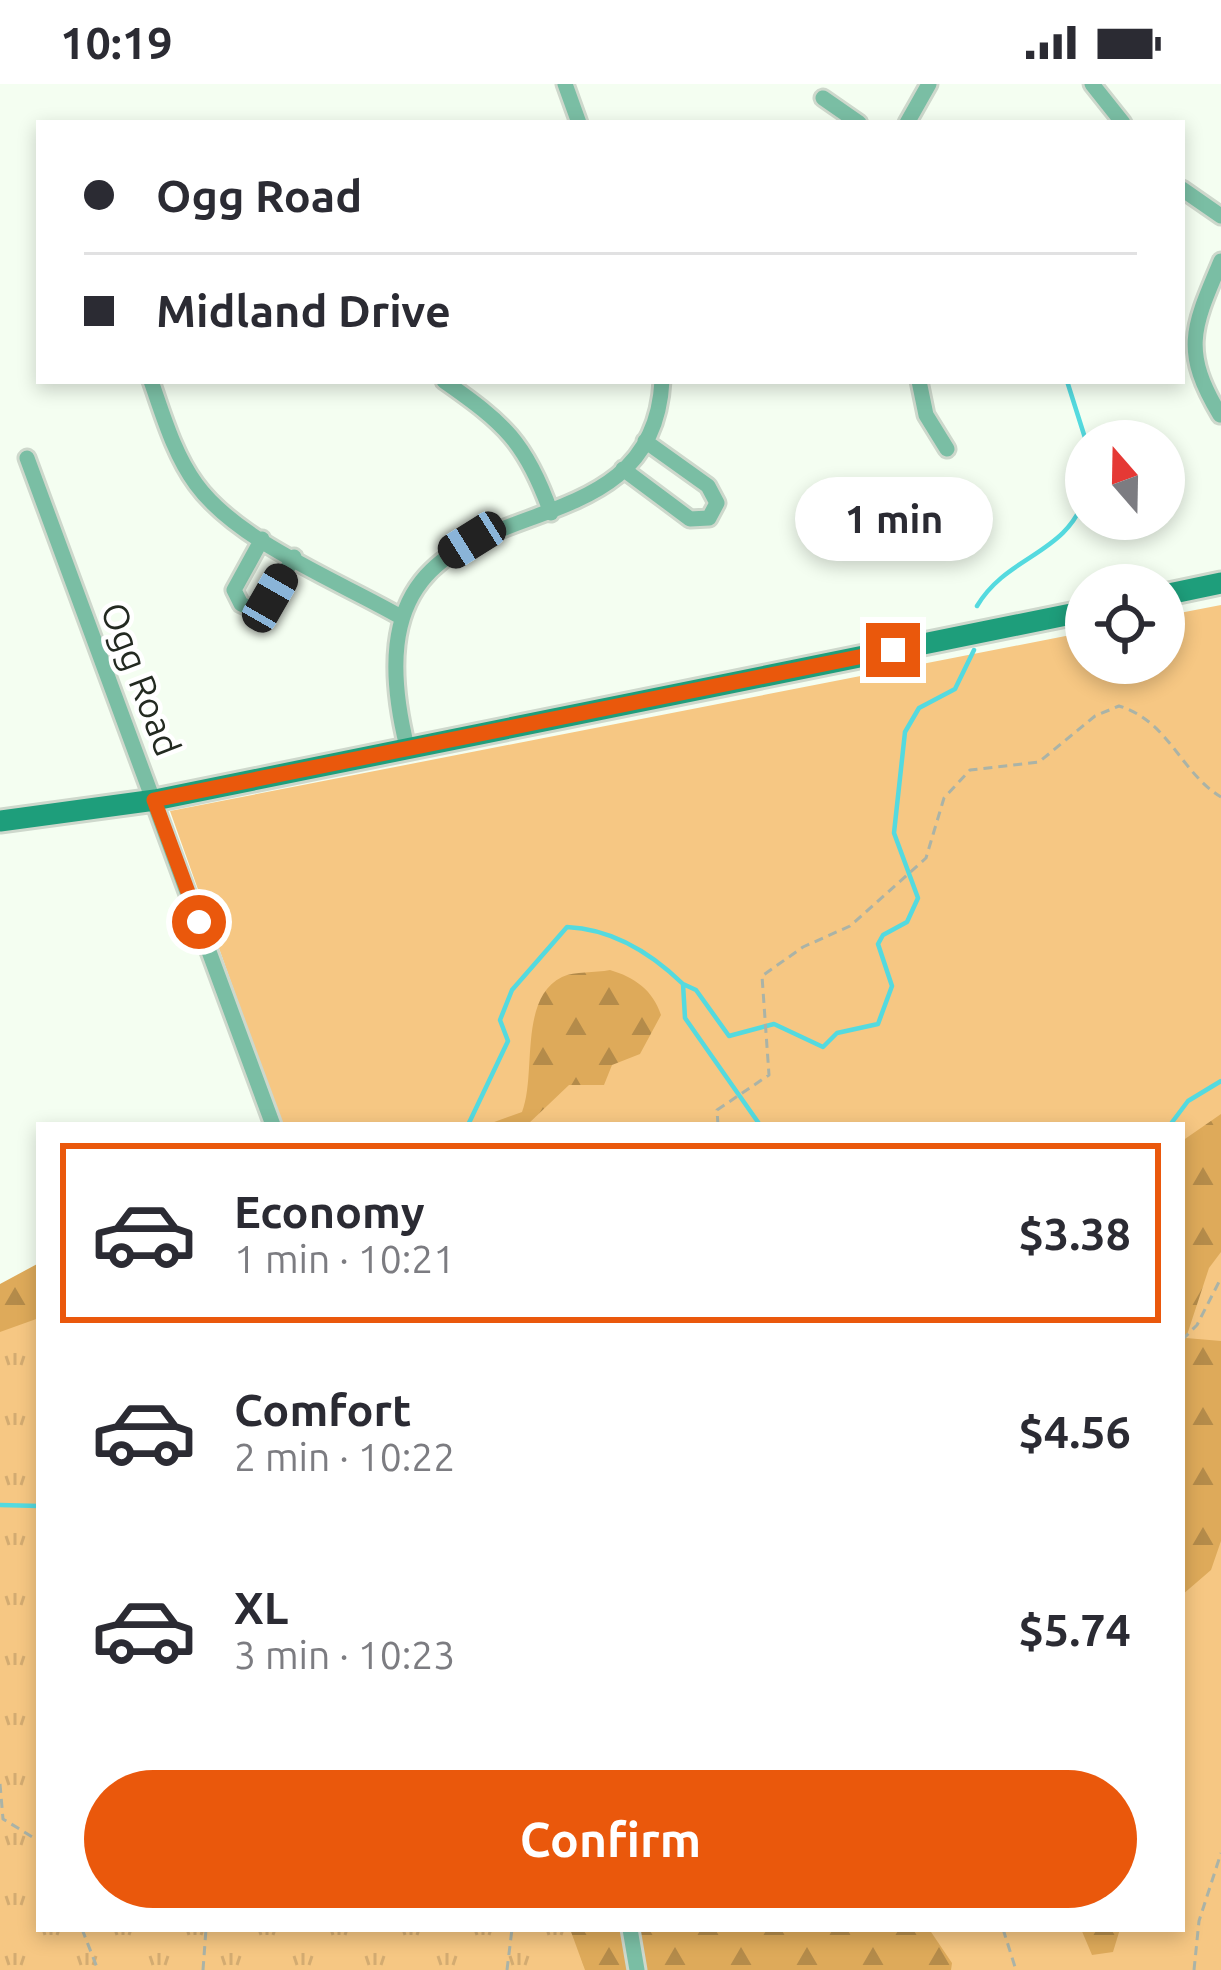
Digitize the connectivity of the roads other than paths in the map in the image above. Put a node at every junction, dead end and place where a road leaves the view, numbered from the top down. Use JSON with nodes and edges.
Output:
{"nodes":[{"id":1,"x":565,"y":84,"type":"edge"},
{"id":2,"x":928,"y":84,"type":"edge"},
{"id":3,"x":1092,"y":84,"type":"edge"},
{"id":4,"x":823,"y":98,"type":"dead end"},
{"id":5,"x":578,"y":120,"type":"edge"},
{"id":6,"x":855,"y":120,"type":"edge"},
{"id":7,"x":910,"y":120,"type":"edge"},
{"id":8,"x":1121,"y":120,"type":"edge"},
{"id":9,"x":1185,"y":191,"type":"edge"},
{"id":10,"x":1221,"y":216,"type":"edge"},
{"id":11,"x":1221,"y":261,"type":"edge"},
{"id":12,"x":152,"y":384,"type":"edge"},
{"id":13,"x":447,"y":384,"type":"edge"},
{"id":14,"x":662,"y":384,"type":"edge"},
{"id":15,"x":920,"y":384,"type":"edge"},
{"id":16,"x":1220,"y":415,"type":"edge"},
{"id":17,"x":645,"y":441,"type":"junction"},
{"id":18,"x":947,"y":449,"type":"dead end"},
{"id":19,"x":27,"y":458,"type":"dead end"},
{"id":20,"x":623,"y":469,"type":"junction"},
{"id":21,"x":551,"y":513,"type":"junction"},
{"id":22,"x":262,"y":539,"type":"junction"},
{"id":23,"x":294,"y":557,"type":"junction"},
{"id":24,"x":1221,"y":583,"type":"edge"},
{"id":25,"x":1185,"y":591,"type":"edge"},
{"id":26,"x":1065,"y":615,"type":"edge"},
{"id":27,"x":400,"y":616,"type":"junction"},
{"id":28,"x":407,"y":747,"type":"junction"},
{"id":29,"x":154,"y":800,"type":"junction"},
{"id":30,"x":0,"y":821,"type":"edge"},
{"id":31,"x":272,"y":1122,"type":"edge"},
{"id":32,"x":631,"y":1932,"type":"edge"},
{"id":33,"x":637,"y":1970,"type":"edge"}],
"edges":[{"from":1,"to":5,"type":"street"},
{"from":2,"to":7,"type":"street"},
{"from":3,"to":8,"type":"street"},
{"from":4,"to":6,"type":"street"},
{"from":9,"to":10,"type":"street"},
{"from":11,"to":16,"type":"street"},
{"from":12,"to":22,"type":"street"},
{"from":13,"to":21,"type":"street"},
{"from":14,"to":17,"type":"street"},
{"from":15,"to":18,"type":"street"},
{"from":17,"to":20,"type":"street"},
{"from":17,"to":20,"type":"street"},
{"from":19,"to":29,"type":"street","name":"Ogg Road"},
{"from":20,"to":21,"type":"street"},
{"from":21,"to":27,"type":"street"},
{"from":22,"to":23,"type":"street"},
{"from":22,"to":23,"type":"street"},
{"from":23,"to":27,"type":"street"},
{"from":24,"to":25,"type":"main road"},
{"from":26,"to":28,"type":"main road"},
{"from":27,"to":28,"type":"street"},
{"from":28,"to":29,"type":"main road"},
{"from":29,"to":30,"type":"main road"},
{"from":29,"to":31,"type":"street","name":"Ogg Road"},
{"from":32,"to":33,"type":"street"}]}
